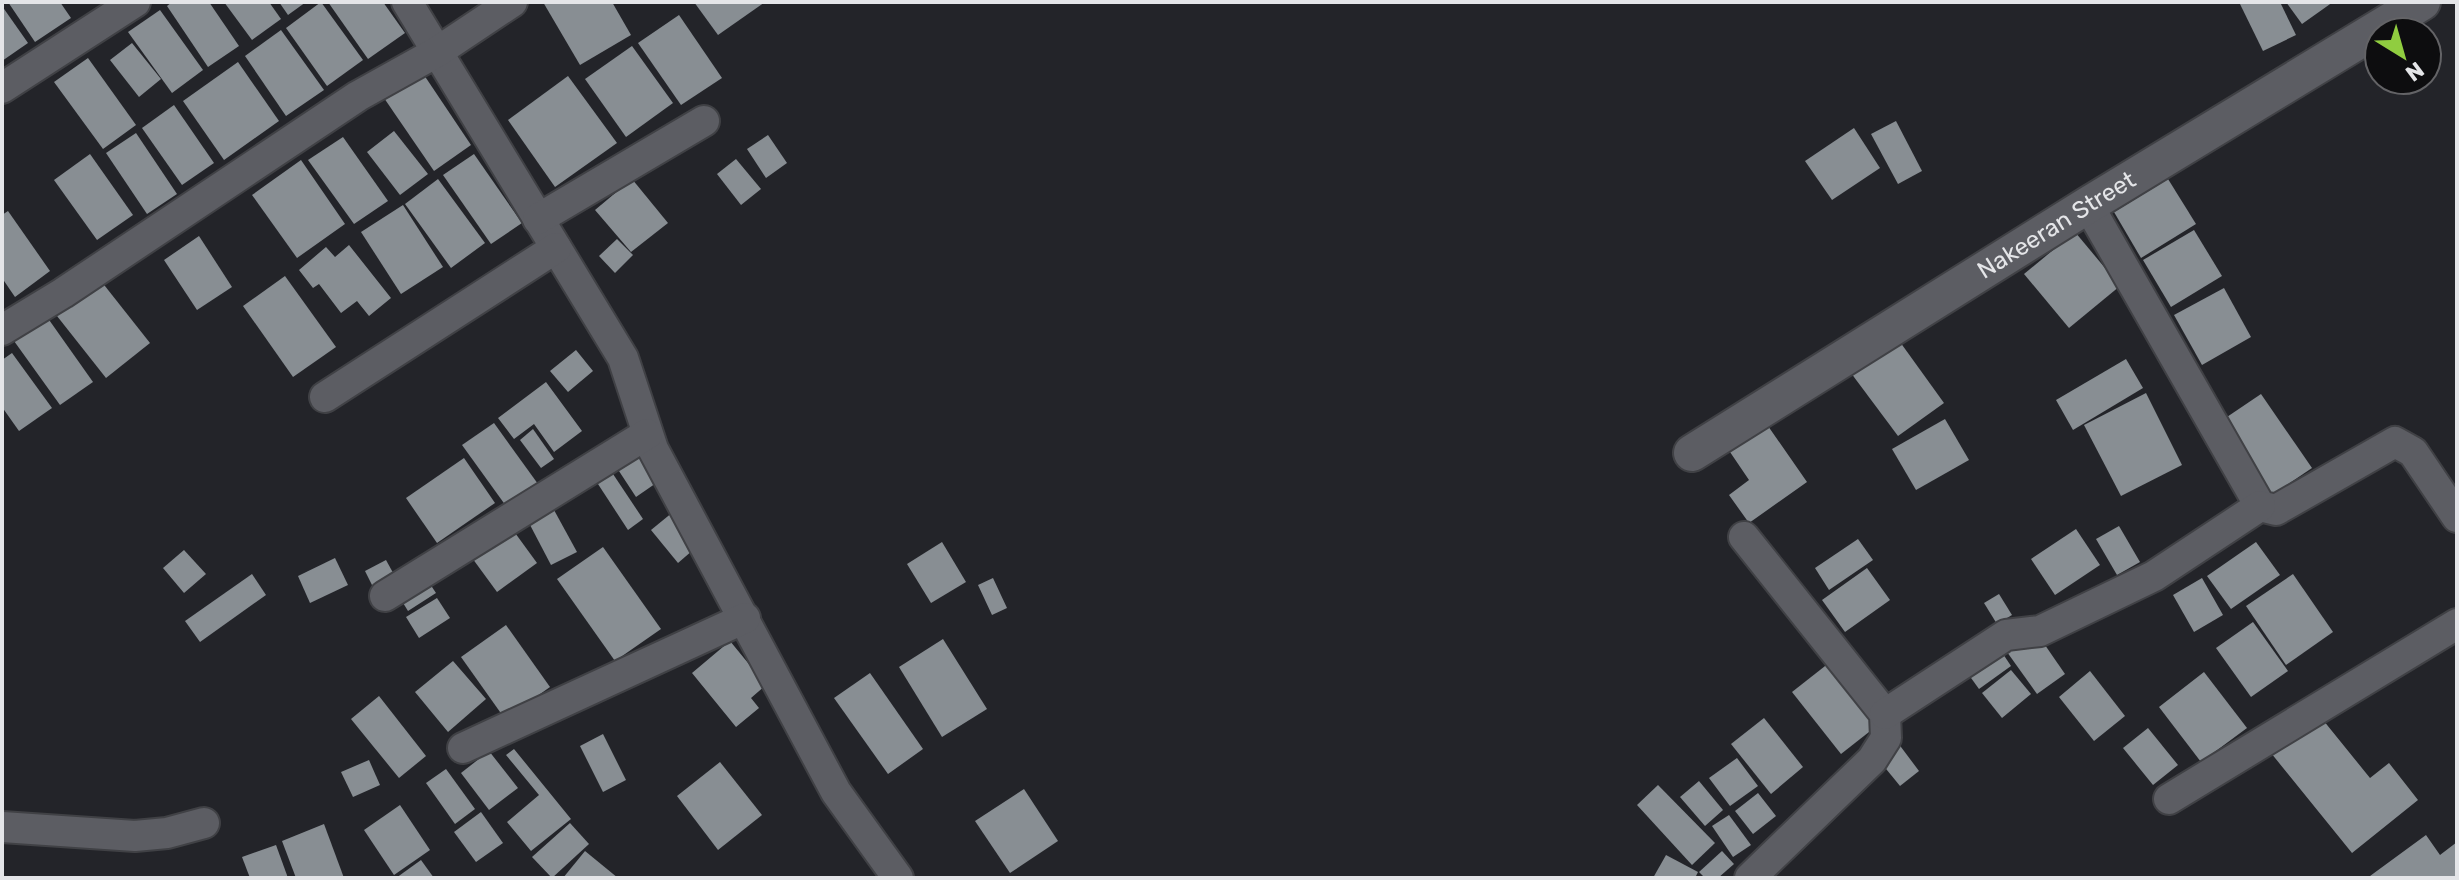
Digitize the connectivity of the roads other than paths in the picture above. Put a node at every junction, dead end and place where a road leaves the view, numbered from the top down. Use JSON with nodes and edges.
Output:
{"nodes":[{"id":1,"x":135,"y":2,"type":"edge"},
{"id":2,"x":407,"y":2,"type":"edge"},
{"id":3,"x":512,"y":2,"type":"edge"},
{"id":4,"x":2422,"y":2,"type":"edge"},
{"id":5,"x":437,"y":52,"type":"junction"},
{"id":6,"x":2,"y":88,"type":"edge"},
{"id":7,"x":704,"y":121,"type":"dead end"},
{"id":8,"x":2088,"y":205,"type":"junction"},
{"id":9,"x":538,"y":219,"type":"junction"},
{"id":10,"x":556,"y":248,"type":"junction"},
{"id":11,"x":2,"y":330,"type":"edge"},
{"id":12,"x":325,"y":397,"type":"dead end"},
{"id":13,"x":647,"y":434,"type":"junction"},
{"id":14,"x":1692,"y":453,"type":"dead end"},
{"id":15,"x":2260,"y":506,"type":"junction"},
{"id":16,"x":2457,"y":517,"type":"edge"},
{"id":17,"x":1744,"y":537,"type":"dead end"},
{"id":18,"x":385,"y":596,"type":"dead end"},
{"id":19,"x":745,"y":618,"type":"junction"},
{"id":20,"x":2457,"y":624,"type":"edge"},
{"id":21,"x":1885,"y":714,"type":"junction"},
{"id":22,"x":463,"y":748,"type":"dead end"},
{"id":23,"x":2169,"y":799,"type":"dead end"},
{"id":24,"x":204,"y":823,"type":"dead end"},
{"id":25,"x":2,"y":827,"type":"edge"},
{"id":26,"x":898,"y":878,"type":"edge"},
{"id":27,"x":1750,"y":878,"type":"edge"}],
"edges":[{"from":1,"to":6,"type":"street"},
{"from":2,"to":5,"type":"street"},
{"from":3,"to":5,"type":"street"},
{"from":4,"to":8,"type":"street","name":"Nakeeran Street"},
{"from":5,"to":9,"type":"street"},
{"from":5,"to":11,"type":"street"},
{"from":7,"to":9,"type":"street"},
{"from":8,"to":14,"type":"street","name":"Nakeeran Street"},
{"from":8,"to":15,"type":"street"},
{"from":9,"to":10,"type":"street"},
{"from":10,"to":12,"type":"street"},
{"from":10,"to":13,"type":"street"},
{"from":13,"to":18,"type":"street"},
{"from":13,"to":19,"type":"street"},
{"from":15,"to":16,"type":"street"},
{"from":15,"to":21,"type":"street"},
{"from":17,"to":21,"type":"street"},
{"from":19,"to":22,"type":"street"},
{"from":19,"to":26,"type":"street"},
{"from":20,"to":23,"type":"street"},
{"from":21,"to":27,"type":"street"},
{"from":24,"to":25,"type":"street"}]}
